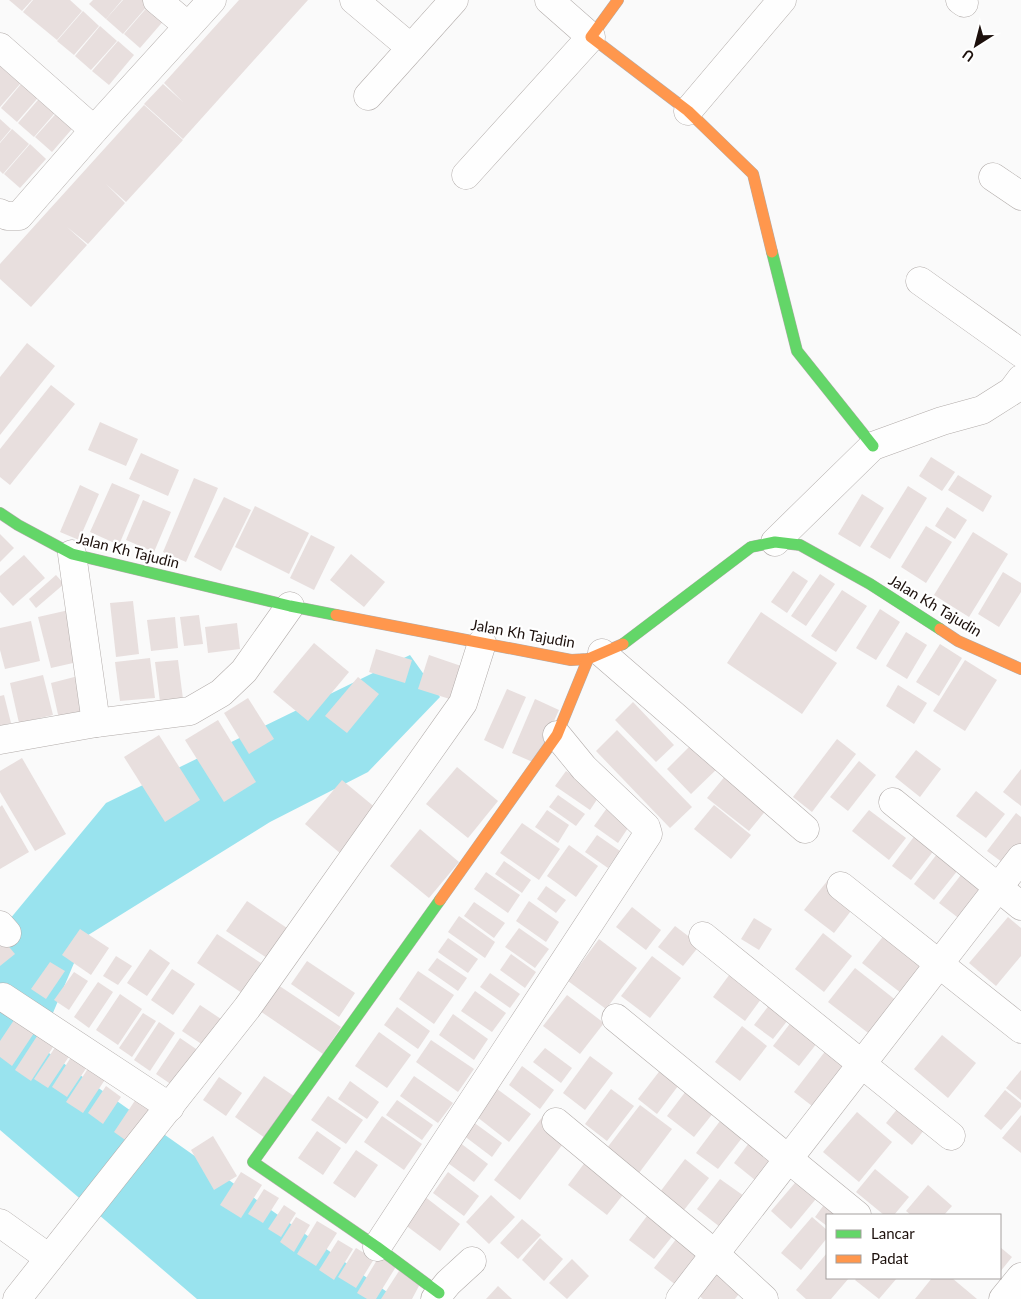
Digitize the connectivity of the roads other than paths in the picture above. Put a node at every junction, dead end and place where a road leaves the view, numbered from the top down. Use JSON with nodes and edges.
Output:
{"nodes":[{"id":1,"x":158,"y":0,"type":"edge"},
{"id":2,"x":212,"y":0,"type":"edge"},
{"id":3,"x":354,"y":0,"type":"edge"},
{"id":4,"x":454,"y":0,"type":"edge"},
{"id":5,"x":548,"y":0,"type":"edge"},
{"id":6,"x":618,"y":0,"type":"edge"},
{"id":7,"x":782,"y":0,"type":"edge"},
{"id":8,"x":188,"y":26,"type":"junction"},
{"id":9,"x":591,"y":37,"type":"junction"},
{"id":10,"x":0,"y":47,"type":"edge"},
{"id":11,"x":411,"y":48,"type":"junction"},
{"id":12,"x":368,"y":96,"type":"dead end"},
{"id":13,"x":688,"y":111,"type":"junction"},
{"id":14,"x":94,"y":130,"type":"junction"},
{"id":15,"x":466,"y":175,"type":"dead end"},
{"id":16,"x":993,"y":176,"type":"dead end"},
{"id":17,"x":1021,"y":196,"type":"edge"},
{"id":18,"x":0,"y":213,"type":"edge"},
{"id":19,"x":920,"y":281,"type":"dead end"},
{"id":20,"x":1021,"y":352,"type":"edge"},
{"id":21,"x":1021,"y":379,"type":"edge"},
{"id":22,"x":873,"y":446,"type":"junction"},
{"id":23,"x":0,"y":513,"type":"edge"},
{"id":24,"x":775,"y":542,"type":"junction"},
{"id":25,"x":72,"y":554,"type":"junction"},
{"id":26,"x":290,"y":606,"type":"junction"},
{"id":27,"x":482,"y":643,"type":"junction"},
{"id":28,"x":595,"y":656,"type":"junction"},
{"id":29,"x":1021,"y":670,"type":"edge"},
{"id":30,"x":96,"y":723,"type":"junction"},
{"id":31,"x":557,"y":735,"type":"junction"},
{"id":32,"x":0,"y":740,"type":"edge"},
{"id":33,"x":893,"y":802,"type":"dead end"},
{"id":34,"x":805,"y":829,"type":"dead end"},
{"id":35,"x":1021,"y":858,"type":"edge"},
{"id":36,"x":841,"y":886,"type":"dead end"},
{"id":37,"x":998,"y":887,"type":"junction"},
{"id":38,"x":1021,"y":906,"type":"edge"},
{"id":39,"x":703,"y":936,"type":"dead end"},
{"id":40,"x":938,"y":964,"type":"junction"},
{"id":41,"x":3,"y":997,"type":"dead end"},
{"id":42,"x":616,"y":1018,"type":"dead end"},
{"id":43,"x":1021,"y":1029,"type":"edge"},
{"id":44,"x":862,"y":1063,"type":"junction"},
{"id":45,"x":170,"y":1107,"type":"junction"},
{"id":46,"x":556,"y":1122,"type":"dead end"},
{"id":47,"x":951,"y":1136,"type":"dead end"},
{"id":48,"x":788,"y":1159,"type":"junction"},
{"id":49,"x":856,"y":1214,"type":"edge"},
{"id":50,"x":0,"y":1223,"type":"edge"},
{"id":51,"x":377,"y":1247,"type":"junction"},
{"id":52,"x":715,"y":1254,"type":"junction"},
{"id":53,"x":49,"y":1258,"type":"junction"},
{"id":54,"x":472,"y":1261,"type":"dead end"},
{"id":55,"x":1021,"y":1277,"type":"edge"},
{"id":56,"x":437,"y":1296,"type":"edge"},
{"id":57,"x":17,"y":1299,"type":"edge"},
{"id":58,"x":680,"y":1299,"type":"edge"},
{"id":59,"x":764,"y":1299,"type":"edge"},
{"id":60,"x":1004,"y":1299,"type":"edge"}],
"edges":[{"from":1,"to":8,"type":"street"},
{"from":2,"to":8,"type":"street"},
{"from":3,"to":11,"type":"street"},
{"from":4,"to":11,"type":"street"},
{"from":5,"to":9,"type":"street"},
{"from":6,"to":9,"type":"street"},
{"from":7,"to":13,"type":"street"},
{"from":8,"to":14,"type":"street"},
{"from":9,"to":13,"type":"street"},
{"from":9,"to":15,"type":"street"},
{"from":10,"to":14,"type":"street"},
{"from":11,"to":12,"type":"street"},
{"from":13,"to":22,"type":"street"},
{"from":14,"to":18,"type":"street"},
{"from":16,"to":17,"type":"street"},
{"from":19,"to":20,"type":"street"},
{"from":21,"to":22,"type":"street"},
{"from":22,"to":24,"type":"street"},
{"from":23,"to":25,"type":"street","name":"Jalan Kh Tajudin"},
{"from":24,"to":28,"type":"street","name":"Jalan Kh Tajudin"},
{"from":24,"to":29,"type":"street","name":"Jalan Kh Tajudin"},
{"from":25,"to":26,"type":"street","name":"Jalan Kh Tajudin"},
{"from":25,"to":30,"type":"street"},
{"from":26,"to":27,"type":"street","name":"Jalan Kh Tajudin"},
{"from":26,"to":30,"type":"street"},
{"from":27,"to":28,"type":"street","name":"Jalan Kh Tajudin"},
{"from":27,"to":45,"type":"street"},
{"from":28,"to":31,"type":"street"},
{"from":28,"to":34,"type":"street"},
{"from":30,"to":32,"type":"street"},
{"from":31,"to":51,"type":"street"},
{"from":31,"to":51,"type":"street"},
{"from":33,"to":37,"type":"street"},
{"from":35,"to":37,"type":"street"},
{"from":36,"to":40,"type":"street"},
{"from":37,"to":38,"type":"street"},
{"from":37,"to":40,"type":"street"},
{"from":39,"to":44,"type":"street"},
{"from":40,"to":43,"type":"street"},
{"from":40,"to":44,"type":"street"},
{"from":41,"to":45,"type":"street"},
{"from":42,"to":48,"type":"street"},
{"from":44,"to":47,"type":"street"},
{"from":44,"to":48,"type":"street"},
{"from":45,"to":53,"type":"street"},
{"from":46,"to":52,"type":"street"},
{"from":48,"to":49,"type":"street"},
{"from":48,"to":52,"type":"street"},
{"from":50,"to":53,"type":"street"},
{"from":51,"to":56,"type":"street"},
{"from":52,"to":58,"type":"street"},
{"from":52,"to":59,"type":"street"},
{"from":53,"to":57,"type":"street"},
{"from":54,"to":56,"type":"street"},
{"from":55,"to":60,"type":"street"}]}
